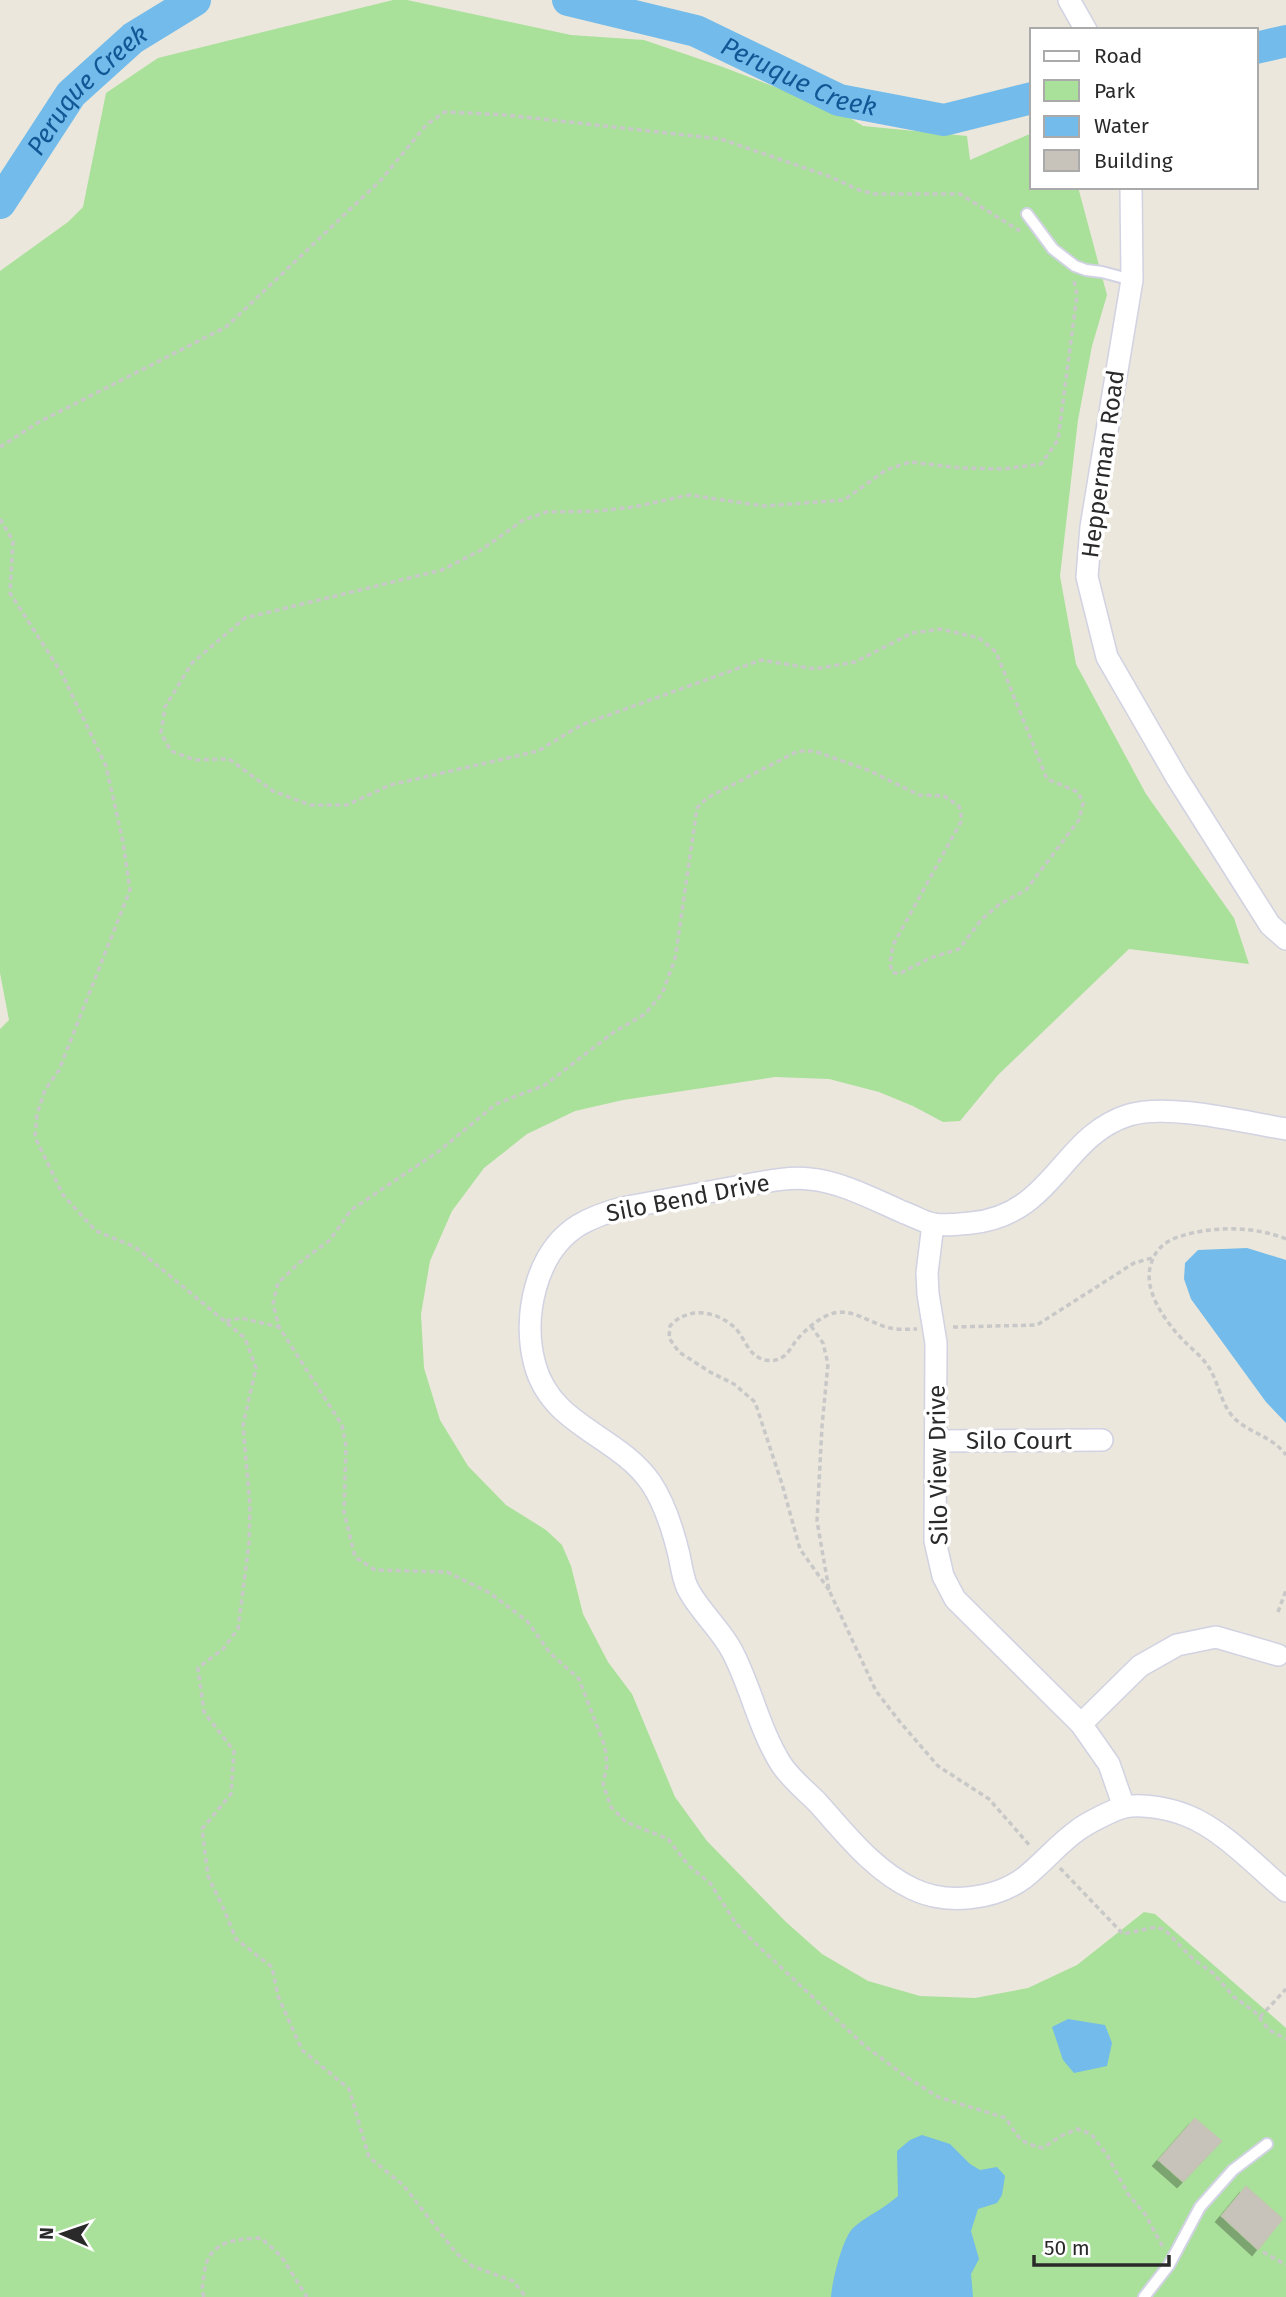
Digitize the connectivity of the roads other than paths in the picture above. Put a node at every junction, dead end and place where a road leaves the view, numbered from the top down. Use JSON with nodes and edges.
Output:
{"nodes":[{"id":1,"x":1072,"y":4,"type":"edge"},
{"id":2,"x":1085,"y":28,"type":"edge"},
{"id":3,"x":1131,"y":189,"type":"edge"},
{"id":4,"x":1027,"y":214,"type":"dead end"},
{"id":5,"x":1132,"y":280,"type":"junction"},
{"id":6,"x":1286,"y":940,"type":"edge"},
{"id":7,"x":1286,"y":1129,"type":"edge"},
{"id":8,"x":933,"y":1224,"type":"junction"},
{"id":9,"x":1102,"y":1440,"type":"dead end"},
{"id":10,"x":936,"y":1441,"type":"junction"},
{"id":11,"x":1278,"y":1655,"type":"dead end"},
{"id":12,"x":1081,"y":1724,"type":"junction"},
{"id":13,"x":1124,"y":1807,"type":"junction"},
{"id":14,"x":1286,"y":1891,"type":"edge"},
{"id":15,"x":1267,"y":2144,"type":"dead end"},
{"id":16,"x":1144,"y":2297,"type":"edge"}],
"edges":[{"from":1,"to":2,"type":"street"},
{"from":3,"to":5,"type":"street","name":"Hepperman Road"},
{"from":4,"to":5,"type":"lane"},
{"from":5,"to":6,"type":"street","name":"Hepperman Road"},
{"from":7,"to":8,"type":"street","name":"Silo Bend Drive"},
{"from":8,"to":10,"type":"street","name":"Silo View Drive"},
{"from":8,"to":13,"type":"street","name":"Silo Bend Drive"},
{"from":9,"to":10,"type":"street","name":"Silo Court"},
{"from":10,"to":12,"type":"street","name":"Silo View Drive"},
{"from":11,"to":12,"type":"street"},
{"from":12,"to":13,"type":"street","name":"Silo View Drive"},
{"from":13,"to":14,"type":"street","name":"Silo Bend Drive"},
{"from":15,"to":16,"type":"lane"}]}
